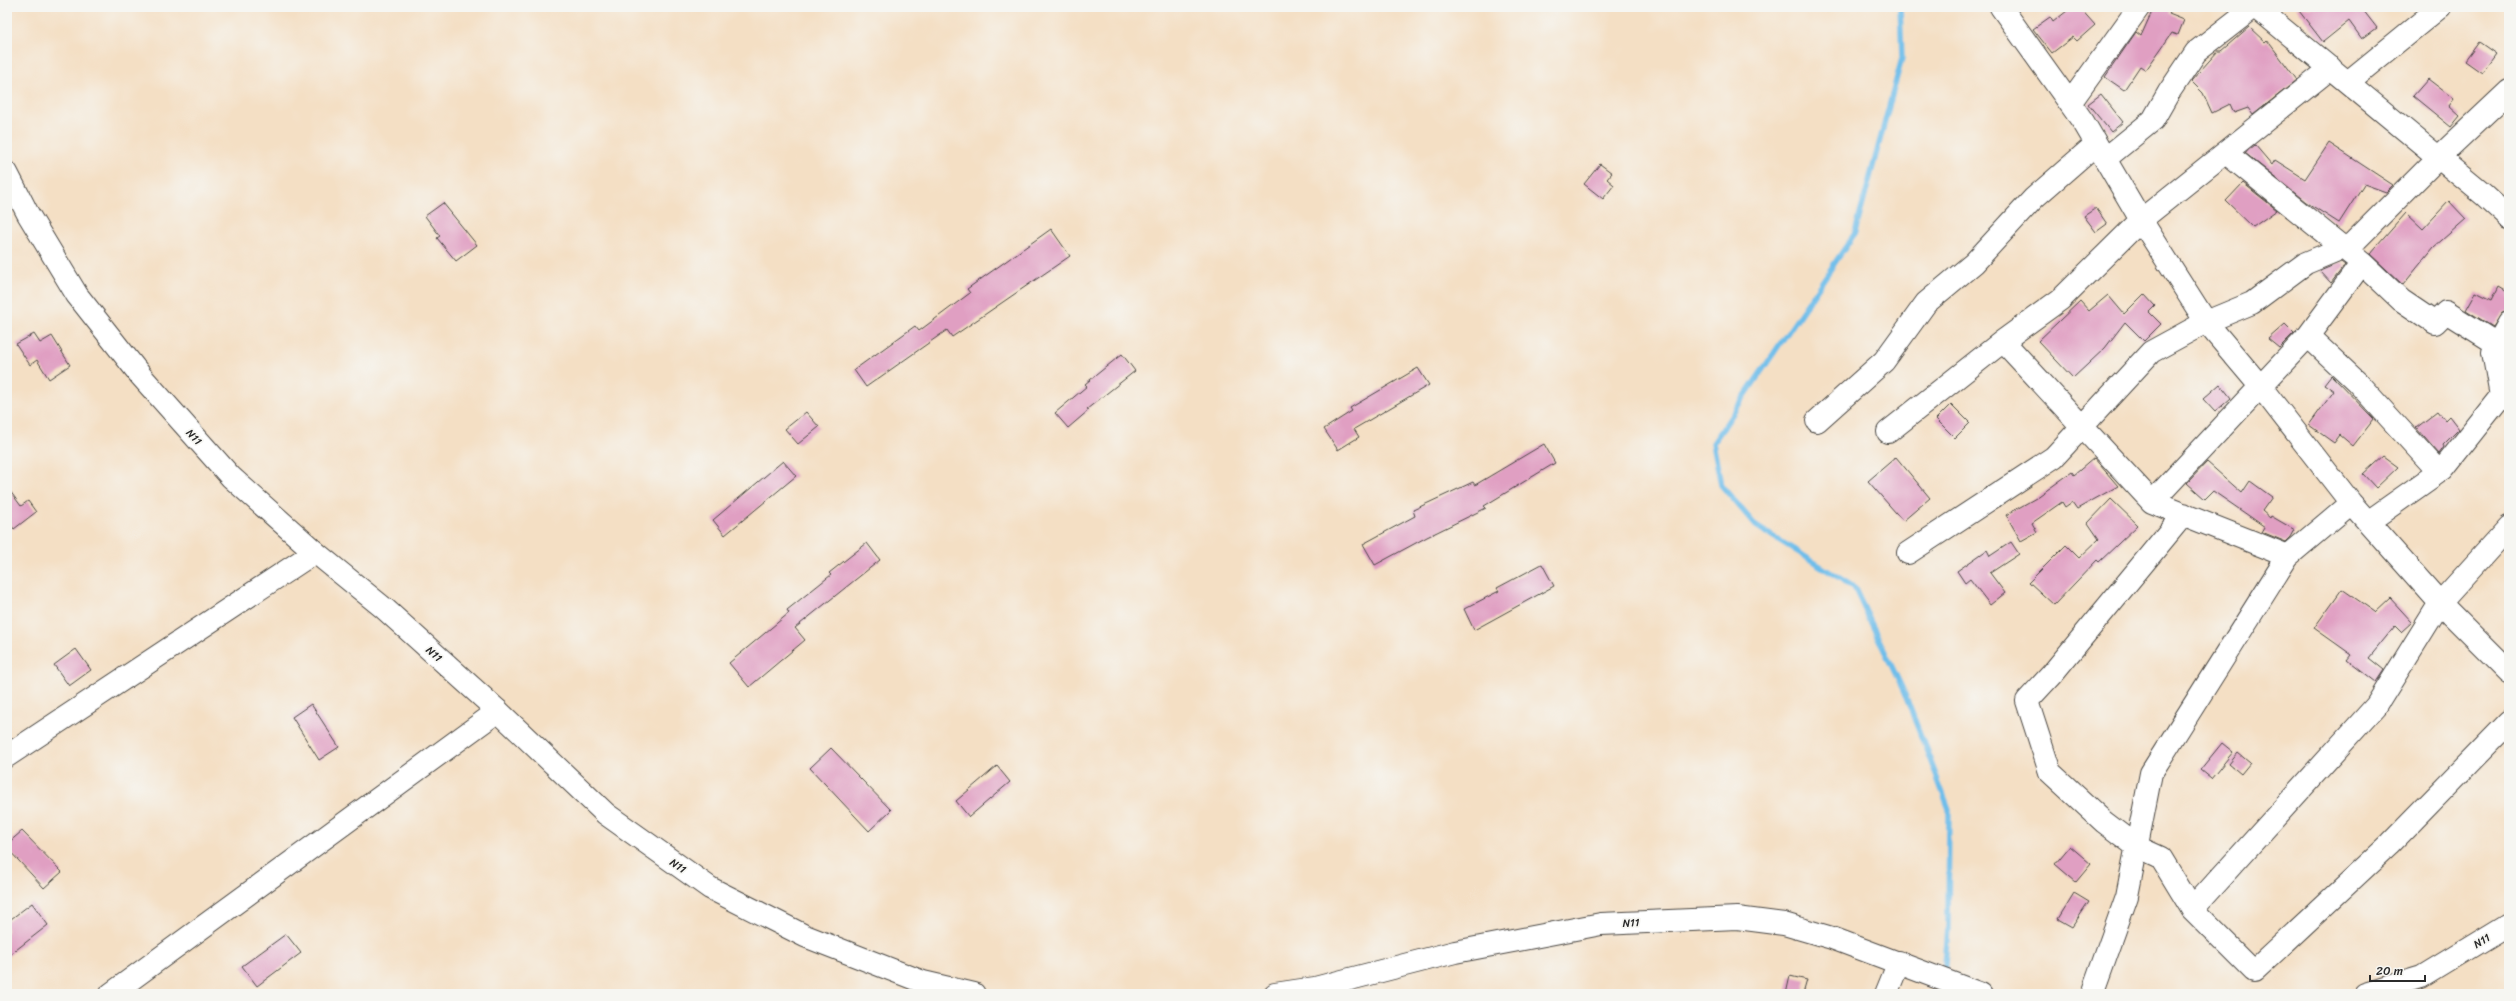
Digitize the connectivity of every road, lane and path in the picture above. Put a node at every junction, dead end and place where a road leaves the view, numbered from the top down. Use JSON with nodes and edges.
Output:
{"nodes":[{"id":1,"x":2000,"y":7,"type":"edge"},
{"id":2,"x":2139,"y":7,"type":"edge"},
{"id":3,"x":2255,"y":7,"type":"edge"},
{"id":4,"x":2440,"y":7,"type":"edge"},
{"id":5,"x":2331,"y":68,"type":"junction"},
{"id":6,"x":2348,"y":82,"type":"junction"},
{"id":7,"x":2509,"y":91,"type":"edge"},
{"id":8,"x":2070,"y":103,"type":"junction"},
{"id":9,"x":2101,"y":152,"type":"junction"},
{"id":10,"x":2226,"y":153,"type":"junction"},
{"id":11,"x":2438,"y":157,"type":"junction"},
{"id":12,"x":7,"y":173,"type":"edge"},
{"id":13,"x":2509,"y":218,"type":"edge"},
{"id":14,"x":2141,"y":220,"type":"junction"},
{"id":15,"x":2342,"y":248,"type":"junction"},
{"id":16,"x":2362,"y":263,"type":"junction"},
{"id":17,"x":2206,"y":322,"type":"junction"},
{"id":18,"x":2509,"y":322,"type":"edge"},
{"id":19,"x":2308,"y":336,"type":"junction"},
{"id":20,"x":2002,"y":341,"type":"junction"},
{"id":21,"x":2498,"y":344,"type":"junction"},
{"id":22,"x":2260,"y":386,"type":"junction"},
{"id":23,"x":1817,"y":421,"type":"dead end"},
{"id":24,"x":2082,"y":426,"type":"junction"},
{"id":25,"x":1888,"y":432,"type":"dead end"},
{"id":26,"x":2439,"y":472,"type":"junction"},
{"id":27,"x":2152,"y":502,"type":"junction"},
{"id":28,"x":2351,"y":503,"type":"junction"},
{"id":29,"x":2184,"y":514,"type":"junction"},
{"id":30,"x":2368,"y":522,"type":"junction"},
{"id":31,"x":2509,"y":526,"type":"edge"},
{"id":32,"x":315,"y":552,"type":"junction"},
{"id":33,"x":1908,"y":554,"type":"dead end"},
{"id":34,"x":2288,"y":556,"type":"junction"},
{"id":35,"x":2440,"y":603,"type":"junction"},
{"id":36,"x":2509,"y":672,"type":"edge"},
{"id":37,"x":498,"y":711,"type":"junction"},
{"id":38,"x":2509,"y":722,"type":"edge"},
{"id":39,"x":7,"y":756,"type":"edge"},
{"id":40,"x":2137,"y":847,"type":"junction"},
{"id":41,"x":2192,"y":909,"type":"junction"},
{"id":42,"x":2509,"y":924,"type":"edge"},
{"id":43,"x":1898,"y":962,"type":"junction"},
{"id":44,"x":1977,"y":993,"type":"edge"},
{"id":45,"x":111,"y":994,"type":"edge"},
{"id":46,"x":974,"y":994,"type":"edge"},
{"id":47,"x":1275,"y":994,"type":"edge"},
{"id":48,"x":1886,"y":994,"type":"edge"},
{"id":49,"x":2092,"y":994,"type":"edge"},
{"id":50,"x":2366,"y":994,"type":"edge"}],
"edges":[{"from":1,"to":8,"type":"street"},
{"from":2,"to":8,"type":"street"},
{"from":3,"to":5,"type":"street"},
{"from":3,"to":9,"type":"street"},
{"from":4,"to":6,"type":"street"},
{"from":5,"to":6,"type":"street"},
{"from":5,"to":10,"type":"street"},
{"from":6,"to":11,"type":"street"},
{"from":7,"to":11,"type":"street"},
{"from":8,"to":9,"type":"street"},
{"from":9,"to":14,"type":"street"},
{"from":9,"to":23,"type":"street"},
{"from":10,"to":14,"type":"street"},
{"from":10,"to":15,"type":"street"},
{"from":11,"to":13,"type":"street"},
{"from":11,"to":15,"type":"street"},
{"from":12,"to":32,"type":"street","name":"N11"},
{"from":14,"to":17,"type":"street"},
{"from":14,"to":20,"type":"street"},
{"from":15,"to":16,"type":"street"},
{"from":15,"to":17,"type":"street"},
{"from":16,"to":19,"type":"street"},
{"from":16,"to":21,"type":"street"},
{"from":17,"to":22,"type":"street"},
{"from":17,"to":24,"type":"street"},
{"from":18,"to":21,"type":"street"},
{"from":19,"to":22,"type":"street"},
{"from":19,"to":26,"type":"street"},
{"from":20,"to":24,"type":"street"},
{"from":20,"to":25,"type":"street"},
{"from":21,"to":26,"type":"street"},
{"from":22,"to":27,"type":"street"},
{"from":22,"to":28,"type":"street"},
{"from":24,"to":27,"type":"street"},
{"from":24,"to":33,"type":"street"},
{"from":26,"to":30,"type":"street"},
{"from":27,"to":29,"type":"street"},
{"from":28,"to":30,"type":"street"},
{"from":28,"to":34,"type":"street"},
{"from":29,"to":34,"type":"street"},
{"from":29,"to":40,"type":"street"},
{"from":30,"to":35,"type":"street"},
{"from":31,"to":35,"type":"street"},
{"from":32,"to":37,"type":"street","name":"N11"},
{"from":32,"to":39,"type":"street"},
{"from":34,"to":40,"type":"street"},
{"from":35,"to":36,"type":"street"},
{"from":35,"to":41,"type":"street"},
{"from":37,"to":45,"type":"street"},
{"from":37,"to":46,"type":"street","name":"N11"},
{"from":38,"to":41,"type":"street"},
{"from":40,"to":41,"type":"street"},
{"from":40,"to":49,"type":"street"},
{"from":42,"to":50,"type":"street","name":"N11"},
{"from":43,"to":44,"type":"street","name":"N11"},
{"from":43,"to":47,"type":"street","name":"N11"},
{"from":43,"to":48,"type":"street"}]}
